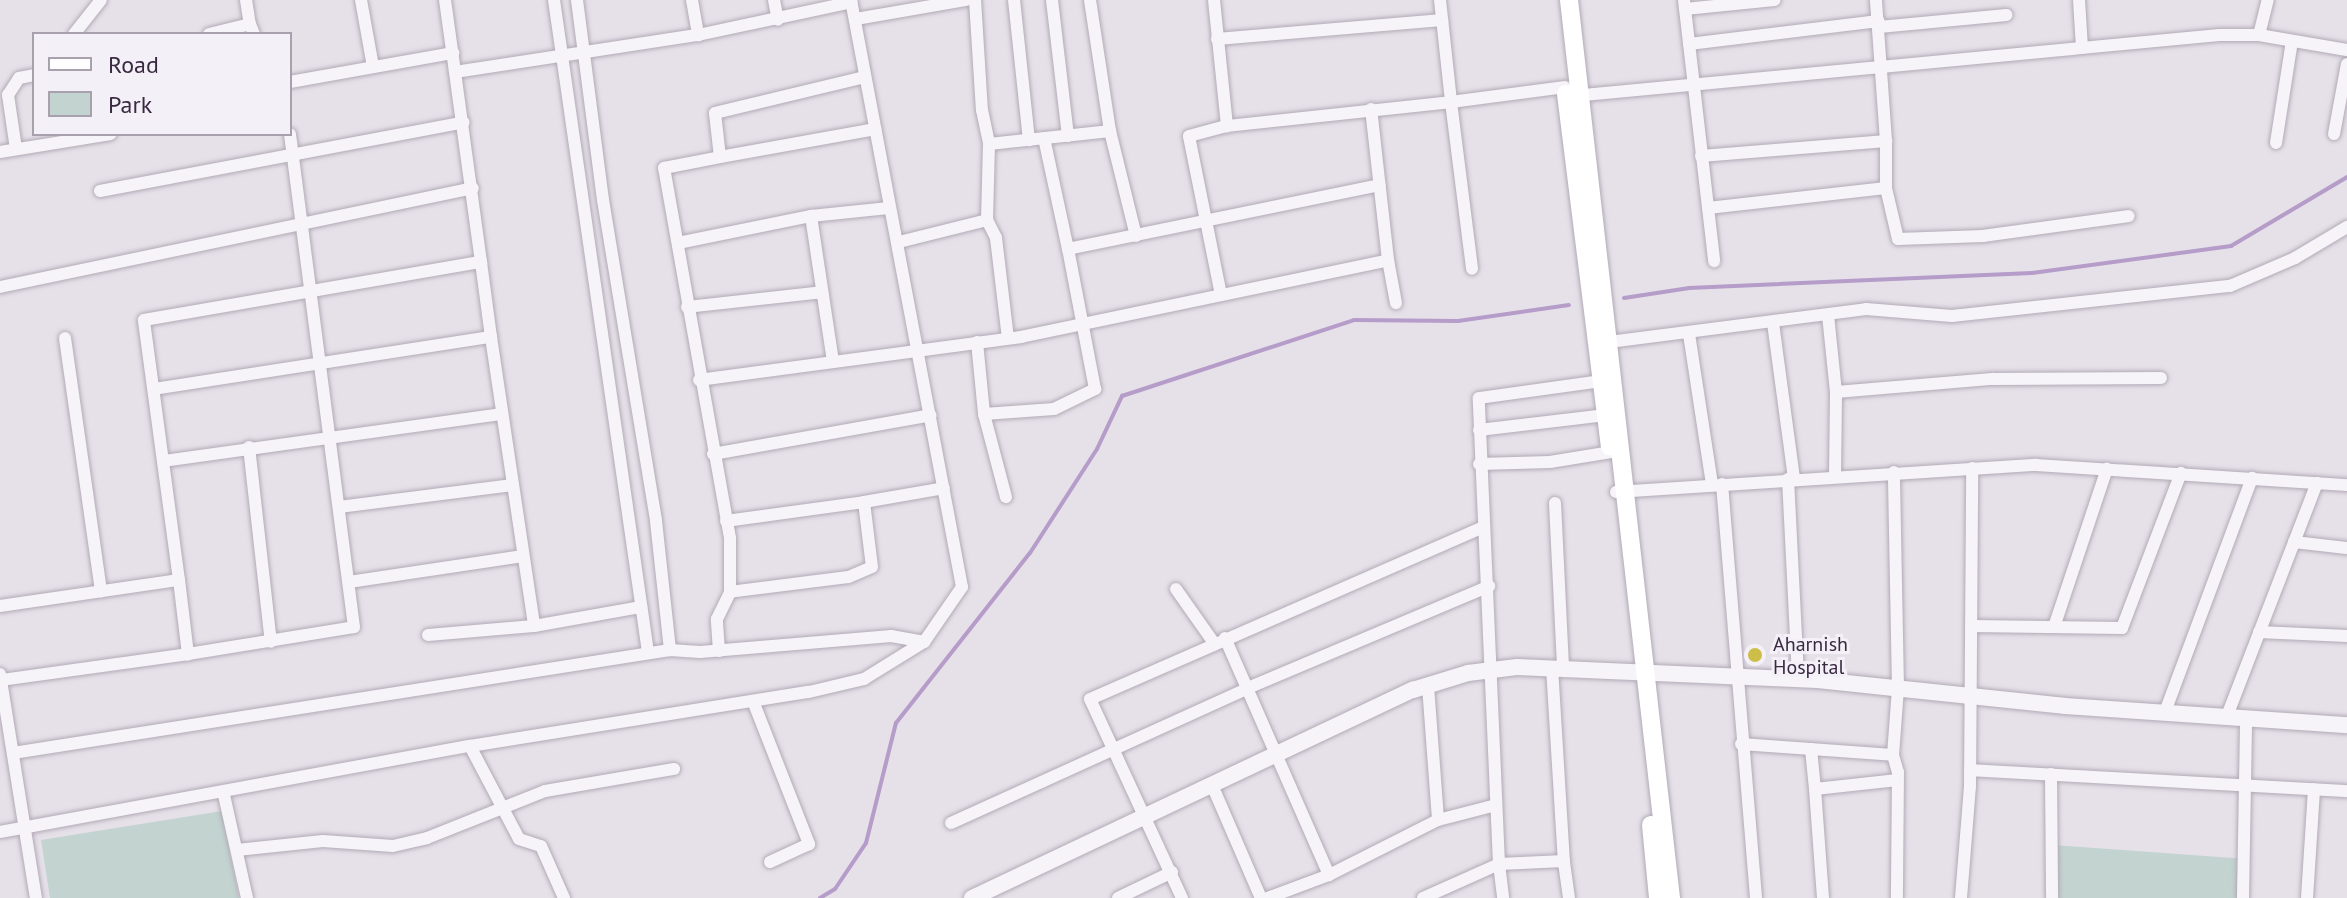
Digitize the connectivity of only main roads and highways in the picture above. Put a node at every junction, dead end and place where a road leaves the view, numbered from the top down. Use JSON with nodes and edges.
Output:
{"nodes":[{"id":1,"x":1557,"y":0,"type":"edge"},
{"id":2,"x":1569,"y":0,"type":"edge"},
{"id":3,"x":1570,"y":93,"type":"junction"},
{"id":4,"x":1596,"y":297,"type":"junction"},
{"id":5,"x":1620,"y":492,"type":"junction"},
{"id":6,"x":1643,"y":670,"type":"junction"},
{"id":7,"x":1658,"y":898,"type":"edge"},
{"id":8,"x":1671,"y":898,"type":"edge"}],
"edges":[{"from":1,"to":3,"type":"main road"},
{"from":2,"to":3,"type":"main road"},
{"from":3,"to":4,"type":"main road"},
{"from":4,"to":5,"type":"main road"},
{"from":4,"to":5,"type":"main road"},
{"from":5,"to":6,"type":"main road"},
{"from":6,"to":7,"type":"main road"},
{"from":6,"to":8,"type":"main road"}]}
